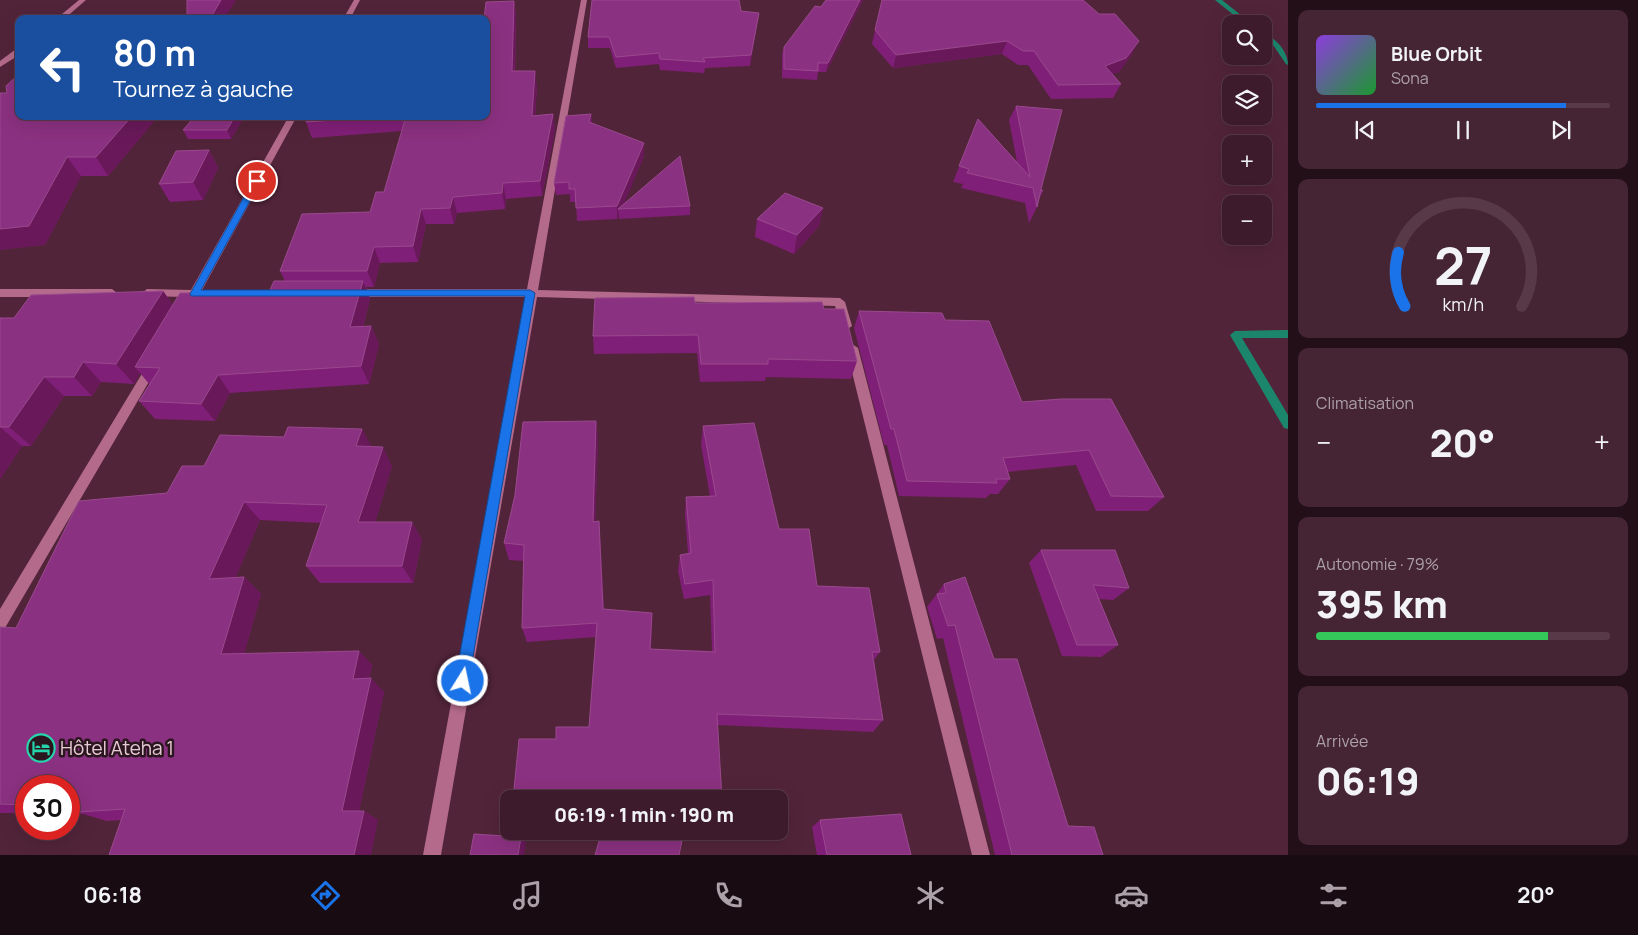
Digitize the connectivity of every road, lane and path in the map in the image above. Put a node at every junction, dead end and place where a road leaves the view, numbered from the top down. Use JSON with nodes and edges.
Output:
{"nodes":[{"id":1,"x":83,"y":0,"type":"edge"},
{"id":2,"x":357,"y":0,"type":"edge"},
{"id":3,"x":584,"y":0,"type":"edge"},
{"id":4,"x":64,"y":15,"type":"edge"},
{"id":5,"x":348,"y":15,"type":"edge"},
{"id":6,"x":15,"y":54,"type":"edge"},
{"id":7,"x":0,"y":65,"type":"edge"},
{"id":8,"x":291,"y":120,"type":"edge"},
{"id":9,"x":0,"y":293,"type":"edge"},
{"id":10,"x":343,"y":293,"type":"edge"},
{"id":11,"x":530,"y":293,"type":"junction"},
{"id":12,"x":200,"y":294,"type":"junction"},
{"id":13,"x":185,"y":311,"type":"edge"},
{"id":14,"x":160,"y":353,"type":"edge"},
{"id":15,"x":0,"y":623,"type":"edge"},
{"id":16,"x":432,"y":855,"type":"edge"},
{"id":17,"x":982,"y":855,"type":"edge"}],
"edges":[{"from":1,"to":4,"type":"street"},
{"from":2,"to":5,"type":"street"},
{"from":3,"to":11,"type":"street"},
{"from":6,"to":7,"type":"street"},
{"from":8,"to":12,"type":"street"},
{"from":9,"to":12,"type":"street"},
{"from":10,"to":11,"type":"street"},
{"from":11,"to":16,"type":"street"},
{"from":11,"to":17,"type":"street"},
{"from":12,"to":13,"type":"street"},
{"from":14,"to":15,"type":"street"}]}
